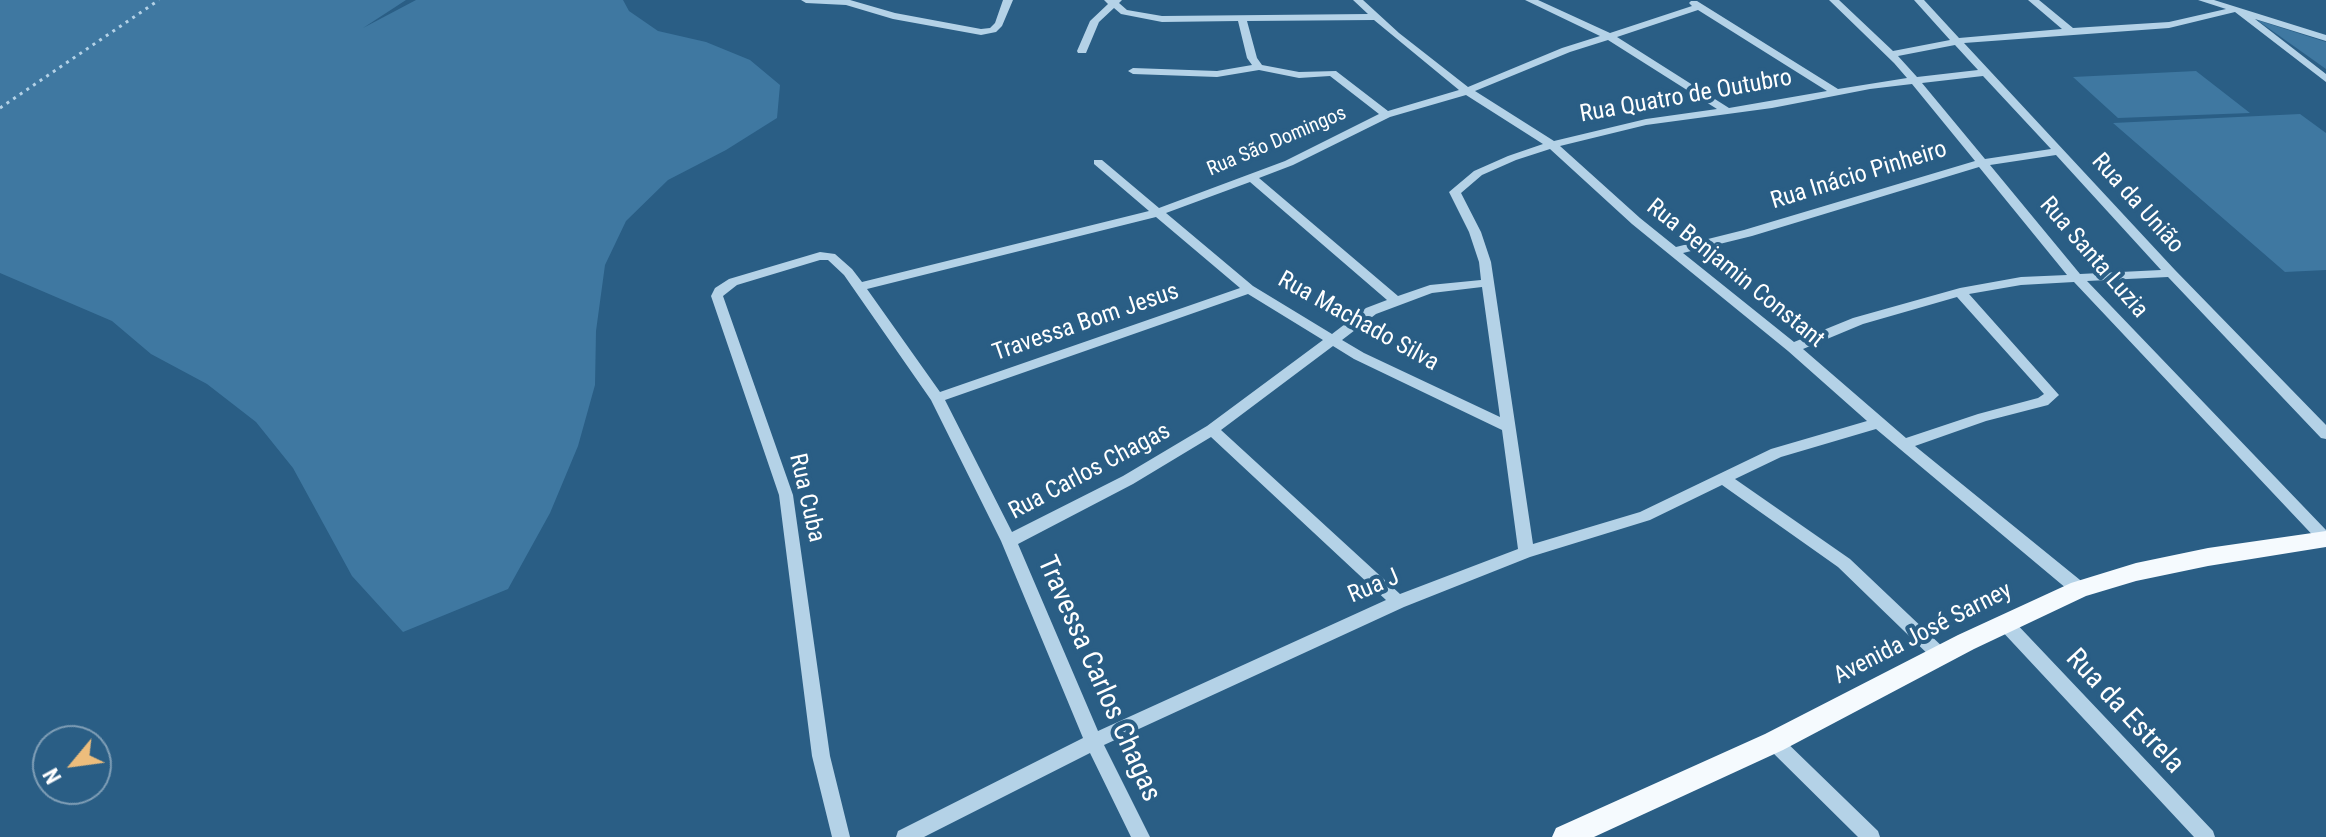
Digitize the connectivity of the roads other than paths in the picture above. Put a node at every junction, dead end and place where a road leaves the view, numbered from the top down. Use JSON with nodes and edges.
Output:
{"nodes":[{"id":1,"x":806,"y":0,"type":"edge"},
{"id":2,"x":1008,"y":0,"type":"edge"},
{"id":3,"x":1358,"y":0,"type":"edge"},
{"id":4,"x":1530,"y":0,"type":"edge"},
{"id":5,"x":1690,"y":0,"type":"edge"},
{"id":6,"x":1834,"y":0,"type":"edge"},
{"id":7,"x":1919,"y":0,"type":"edge"},
{"id":8,"x":2033,"y":0,"type":"edge"},
{"id":9,"x":2203,"y":0,"type":"edge"},
{"id":10,"x":2222,"y":0,"type":"edge"},
{"id":11,"x":848,"y":1,"type":"edge"},
{"id":12,"x":1113,"y":1,"type":"edge"},
{"id":13,"x":1701,"y":6,"type":"junction"},
{"id":14,"x":2237,"y":9,"type":"junction"},
{"id":15,"x":1378,"y":17,"type":"junction"},
{"id":16,"x":1242,"y":20,"type":"junction"},
{"id":17,"x":2071,"y":32,"type":"junction"},
{"id":18,"x":1609,"y":36,"type":"junction"},
{"id":19,"x":2326,"y":38,"type":"edge"},
{"id":20,"x":1959,"y":41,"type":"junction"},
{"id":21,"x":1082,"y":51,"type":"dead end"},
{"id":22,"x":1891,"y":54,"type":"junction"},
{"id":23,"x":1259,"y":67,"type":"junction"},
{"id":24,"x":1133,"y":71,"type":"dead end"},
{"id":25,"x":1987,"y":72,"type":"junction"},
{"id":26,"x":2326,"y":79,"type":"edge"},
{"id":27,"x":1914,"y":80,"type":"junction"},
{"id":28,"x":1467,"y":91,"type":"junction"},
{"id":29,"x":1836,"y":92,"type":"junction"},
{"id":30,"x":1727,"y":111,"type":"junction"},
{"id":31,"x":1386,"y":115,"type":"junction"},
{"id":32,"x":1552,"y":145,"type":"junction"},
{"id":33,"x":2060,"y":151,"type":"junction"},
{"id":34,"x":1098,"y":162,"type":"dead end"},
{"id":35,"x":1981,"y":163,"type":"junction"},
{"id":36,"x":1252,"y":178,"type":"junction"},
{"id":37,"x":1156,"y":213,"type":"junction"},
{"id":38,"x":1673,"y":252,"type":"junction"},
{"id":39,"x":827,"y":255,"type":"joint"},
{"id":40,"x":2171,"y":273,"type":"junction"},
{"id":41,"x":2075,"y":276,"type":"junction"},
{"id":42,"x":1487,"y":283,"type":"junction"},
{"id":43,"x":859,"y":287,"type":"junction"},
{"id":44,"x":1249,"y":289,"type":"junction"},
{"id":45,"x":1960,"y":292,"type":"junction"},
{"id":46,"x":1395,"y":300,"type":"junction"},
{"id":47,"x":1331,"y":340,"type":"junction"},
{"id":48,"x":1793,"y":348,"type":"junction"},
{"id":49,"x":937,"y":398,"type":"junction"},
{"id":50,"x":1878,"y":423,"type":"junction"},
{"id":51,"x":1508,"y":427,"type":"junction"},
{"id":52,"x":1212,"y":430,"type":"junction"},
{"id":53,"x":2326,"y":434,"type":"edge"},
{"id":54,"x":1905,"y":444,"type":"junction"},
{"id":55,"x":1724,"y":479,"type":"junction"},
{"id":56,"x":2326,"y":539,"type":"edge"},
{"id":57,"x":1009,"y":541,"type":"junction"},
{"id":58,"x":1526,"y":552,"type":"junction"},
{"id":59,"x":2079,"y":589,"type":"junction"},
{"id":60,"x":1398,"y":602,"type":"junction"},
{"id":61,"x":2005,"y":623,"type":"junction"},
{"id":62,"x":1941,"y":656,"type":"junction"},
{"id":63,"x":1093,"y":741,"type":"junction"},
{"id":64,"x":1774,"y":742,"type":"junction"},
{"id":65,"x":841,"y":837,"type":"edge"},
{"id":66,"x":905,"y":837,"type":"edge"},
{"id":67,"x":1141,"y":837,"type":"edge"},
{"id":68,"x":1565,"y":837,"type":"edge"},
{"id":69,"x":1871,"y":837,"type":"edge"},
{"id":70,"x":2206,"y":837,"type":"edge"}],
"edges":[{"from":1,"to":11,"type":"street"},
{"from":2,"to":11,"type":"street"},
{"from":3,"to":15,"type":"street","name":"Rua Benjamin Constant"},
{"from":4,"to":18,"type":"street"},
{"from":5,"to":13,"type":"street"},
{"from":6,"to":22,"type":"street","name":"Rua Santa Luzia"},
{"from":7,"to":20,"type":"street","name":"Rua da União"},
{"from":8,"to":17,"type":"street"},
{"from":9,"to":14,"type":"street"},
{"from":10,"to":14,"type":"street"},
{"from":12,"to":16,"type":"street"},
{"from":12,"to":21,"type":"street"},
{"from":13,"to":18,"type":"street","name":"Rua São Domingos"},
{"from":13,"to":29,"type":"street"},
{"from":14,"to":17,"type":"street"},
{"from":14,"to":19,"type":"street"},
{"from":14,"to":26,"type":"street"},
{"from":15,"to":16,"type":"street"},
{"from":15,"to":28,"type":"street","name":"Rua Benjamin Constant"},
{"from":16,"to":23,"type":"street"},
{"from":17,"to":20,"type":"street"},
{"from":18,"to":28,"type":"street","name":"Rua São Domingos"},
{"from":18,"to":30,"type":"street"},
{"from":20,"to":22,"type":"street"},
{"from":20,"to":25,"type":"street","name":"Rua da União"},
{"from":22,"to":27,"type":"street","name":"Rua Santa Luzia"},
{"from":23,"to":24,"type":"street"},
{"from":23,"to":31,"type":"street"},
{"from":25,"to":27,"type":"street","name":"Rua Quatro de Outubro"},
{"from":25,"to":33,"type":"street","name":"Rua da União"},
{"from":27,"to":29,"type":"street","name":"Rua Quatro de Outubro"},
{"from":27,"to":35,"type":"street","name":"Rua Santa Luzia"},
{"from":28,"to":31,"type":"street","name":"Rua São Domingos"},
{"from":28,"to":32,"type":"street","name":"Rua Benjamin Constant"},
{"from":29,"to":30,"type":"street","name":"Rua Quatro de Outubro"},
{"from":30,"to":32,"type":"street","name":"Rua Quatro de Outubro"},
{"from":31,"to":36,"type":"street","name":"Rua São Domingos"},
{"from":32,"to":38,"type":"street","name":"Rua Benjamin Constant"},
{"from":32,"to":42,"type":"street","name":"Rua Quatro de Outubro"},
{"from":33,"to":35,"type":"street","name":"Rua Inácio Pinheiro"},
{"from":33,"to":40,"type":"street","name":"Rua da União"},
{"from":34,"to":37,"type":"street","name":"Rua Machado Silva"},
{"from":35,"to":38,"type":"street","name":"Rua Inácio Pinheiro"},
{"from":35,"to":41,"type":"street","name":"Rua Santa Luzia"},
{"from":36,"to":37,"type":"street","name":"Rua São Domingos"},
{"from":36,"to":46,"type":"street"},
{"from":37,"to":43,"type":"street","name":"Rua São Domingos"},
{"from":37,"to":44,"type":"street","name":"Rua Machado Silva"},
{"from":38,"to":48,"type":"street","name":"Rua Benjamin Constant"},
{"from":39,"to":43,"type":"street","name":"Rua Carlos Chagas"},
{"from":39,"to":65,"type":"street","name":"Rua Cuba"},
{"from":40,"to":41,"type":"street"},
{"from":40,"to":53,"type":"street","name":"Rua da União"},
{"from":41,"to":45,"type":"street"},
{"from":41,"to":56,"type":"street","name":"Rua Santa Luzia"},
{"from":42,"to":46,"type":"street","name":"Rua Carlos Chagas"},
{"from":42,"to":51,"type":"street","name":"Rua Quatro de Outubro"},
{"from":43,"to":49,"type":"street","name":"Rua Carlos Chagas"},
{"from":44,"to":47,"type":"street","name":"Rua Machado Silva"},
{"from":44,"to":49,"type":"street","name":"Travessa Bom Jesus"},
{"from":45,"to":48,"type":"street"},
{"from":45,"to":54,"type":"street"},
{"from":46,"to":47,"type":"street","name":"Rua Carlos Chagas"},
{"from":47,"to":51,"type":"street","name":"Rua Machado Silva"},
{"from":47,"to":52,"type":"street","name":"Rua Carlos Chagas"},
{"from":48,"to":50,"type":"street","name":"Rua Benjamin Constant"},
{"from":49,"to":57,"type":"street","name":"Rua Carlos Chagas"},
{"from":50,"to":54,"type":"street","name":"Rua Benjamin Constant"},
{"from":50,"to":55,"type":"street","name":"Rua J"},
{"from":51,"to":58,"type":"street"},
{"from":52,"to":57,"type":"street","name":"Rua Carlos Chagas"},
{"from":52,"to":60,"type":"street"},
{"from":54,"to":59,"type":"street","name":"Rua Benjamin Constant"},
{"from":55,"to":58,"type":"street","name":"Rua J"},
{"from":55,"to":62,"type":"street"},
{"from":56,"to":59,"type":"main road","name":"Avenida José Sarney"},
{"from":57,"to":63,"type":"street","name":"Travessa Carlos Chagas"},
{"from":58,"to":60,"type":"street","name":"Rua J"},
{"from":59,"to":61,"type":"main road","name":"Avenida José Sarney"},
{"from":60,"to":63,"type":"street","name":"Rua J"},
{"from":61,"to":62,"type":"main road","name":"Avenida José Sarney"},
{"from":61,"to":70,"type":"street","name":"Rua da Estrela"},
{"from":62,"to":64,"type":"main road","name":"Avenida José Sarney"},
{"from":63,"to":66,"type":"street","name":"Rua J"},
{"from":63,"to":67,"type":"street","name":"Travessa Carlos Chagas"},
{"from":64,"to":68,"type":"main road","name":"Avenida José Sarney"},
{"from":64,"to":69,"type":"street"}]}
